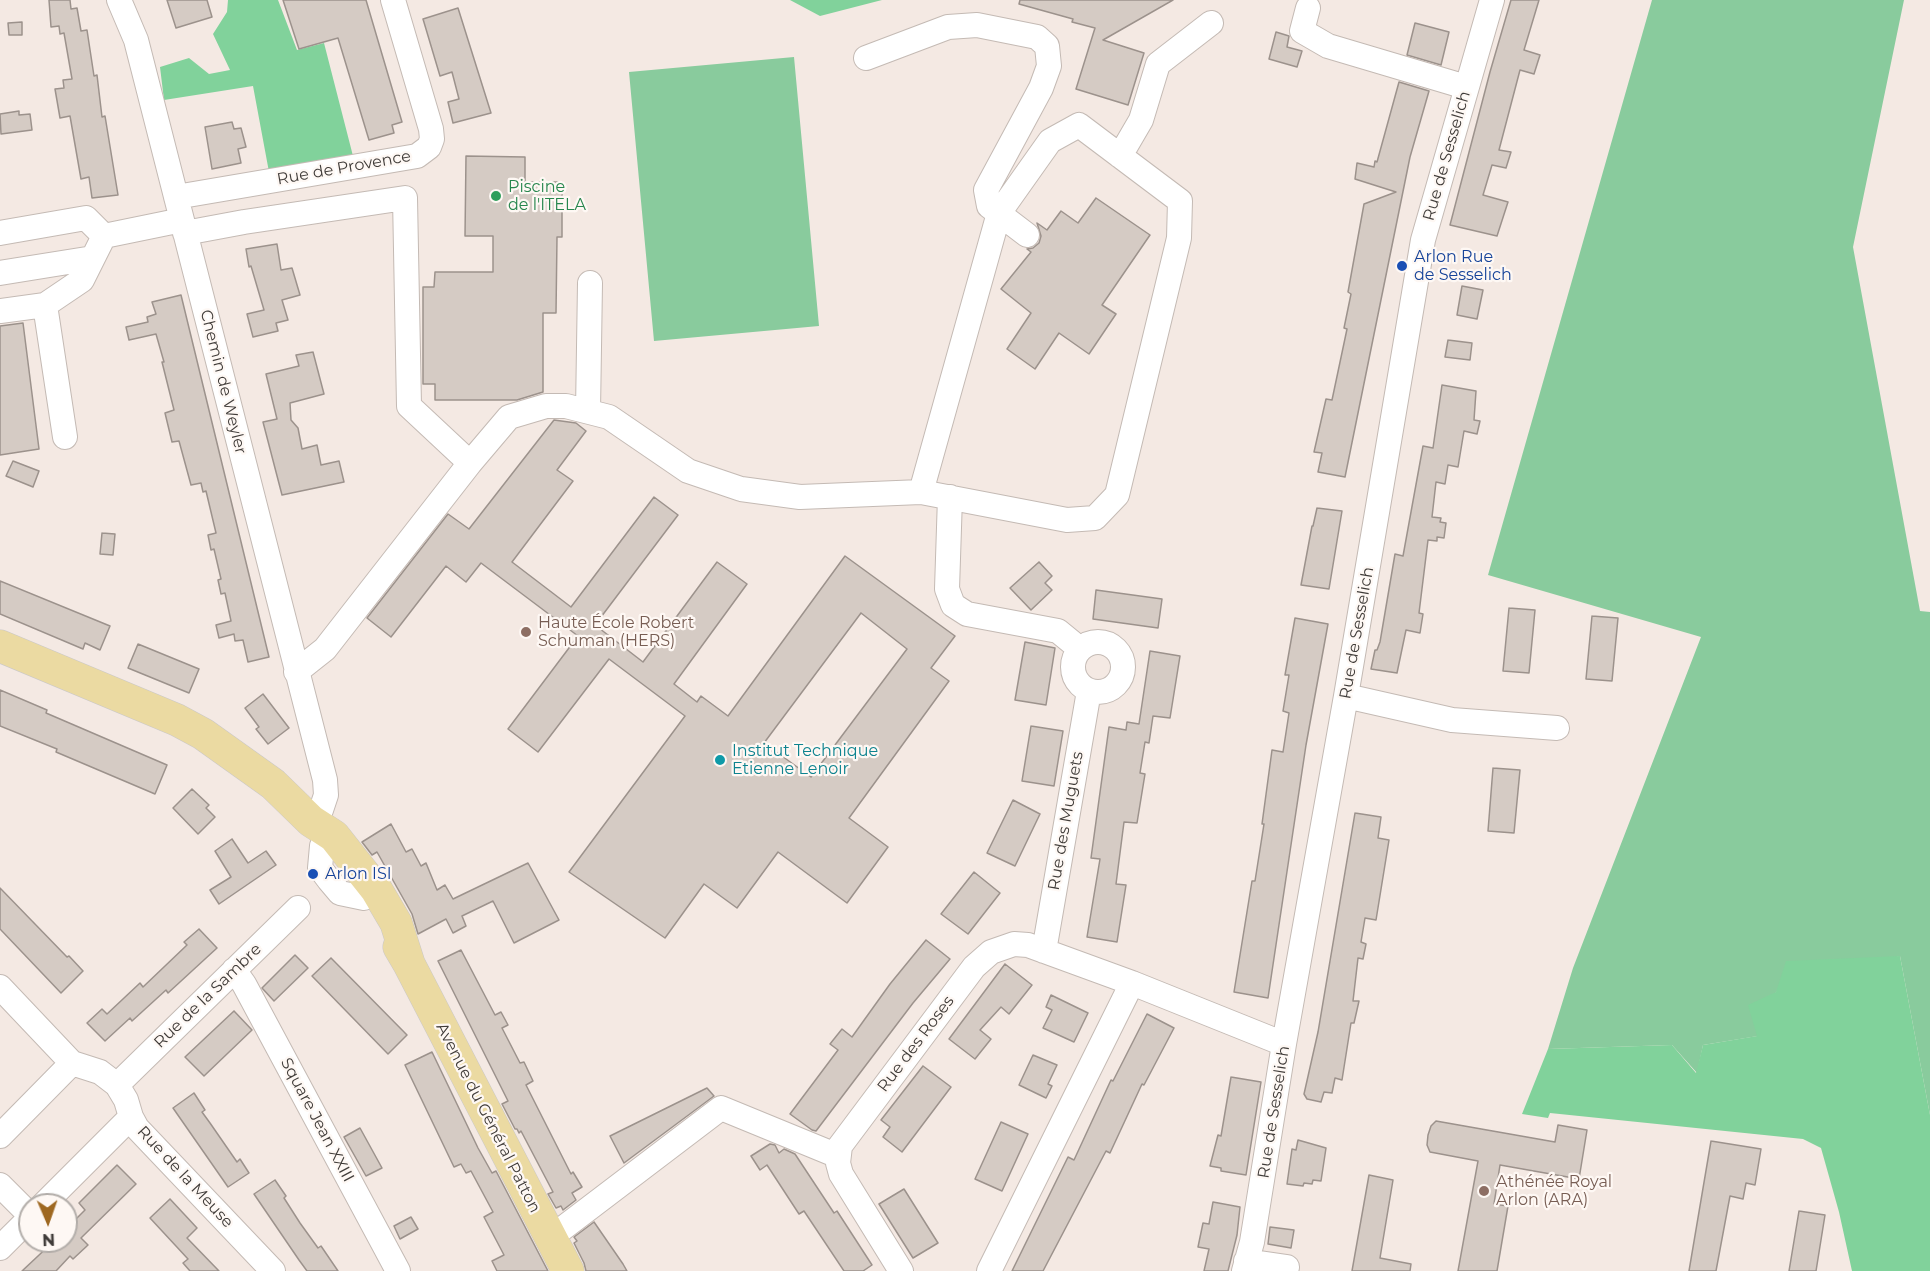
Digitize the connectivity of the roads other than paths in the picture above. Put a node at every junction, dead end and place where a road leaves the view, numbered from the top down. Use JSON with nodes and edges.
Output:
{"nodes":[{"id":1,"x":119,"y":0,"type":"edge"},
{"id":2,"x":393,"y":0,"type":"edge"},
{"id":3,"x":1492,"y":0,"type":"edge"},
{"id":4,"x":1308,"y":8,"type":"dead end"},
{"id":5,"x":1211,"y":23,"type":"dead end"},
{"id":6,"x":866,"y":58,"type":"dead end"},
{"id":7,"x":1466,"y":87,"type":"junction"},
{"id":8,"x":1120,"y":156,"type":"junction"},
{"id":9,"x":999,"y":213,"type":"junction"},
{"id":10,"x":181,"y":217,"type":"junction"},
{"id":11,"x":0,"y":232,"type":"edge"},
{"id":12,"x":1027,"y":235,"type":"dead end"},
{"id":13,"x":104,"y":236,"type":"junction"},
{"id":14,"x":93,"y":258,"type":"junction"},
{"id":15,"x":0,"y":273,"type":"edge"},
{"id":16,"x":590,"y":283,"type":"dead end"},
{"id":17,"x":45,"y":305,"type":"junction"},
{"id":18,"x":0,"y":311,"type":"edge"},
{"id":19,"x":588,"y":411,"type":"junction"},
{"id":20,"x":65,"y":437,"type":"dead end"},
{"id":21,"x":470,"y":463,"type":"junction"},
{"id":22,"x":921,"y":492,"type":"junction"},
{"id":23,"x":950,"y":497,"type":"junction"},
{"id":24,"x":0,"y":646,"type":"edge"},
{"id":25,"x":1080,"y":649,"type":"junction"},
{"id":26,"x":296,"y":672,"type":"junction"},
{"id":27,"x":1089,"y":691,"type":"junction"},
{"id":28,"x":1346,"y":696,"type":"junction"},
{"id":29,"x":1557,"y":728,"type":"dead end"},
{"id":30,"x":310,"y":824,"type":"junction"},
{"id":31,"x":298,"y":908,"type":"dead end"},
{"id":32,"x":1044,"y":951,"type":"junction"},
{"id":33,"x":409,"y":964,"type":"junction"},
{"id":34,"x":234,"y":970,"type":"junction"},
{"id":35,"x":1132,"y":983,"type":"junction"},
{"id":36,"x":0,"y":987,"type":"edge"},
{"id":37,"x":1284,"y":1044,"type":"junction"},
{"id":38,"x":72,"y":1063,"type":"junction"},
{"id":39,"x":117,"y":1084,"type":"junction"},
{"id":40,"x":130,"y":1117,"type":"junction"},
{"id":41,"x":0,"y":1136,"type":"edge"},
{"id":42,"x":838,"y":1156,"type":"junction"},
{"id":43,"x":0,"y":1185,"type":"edge"},
{"id":44,"x":55,"y":1193,"type":"edge"},
{"id":45,"x":18,"y":1204,"type":"edge"},
{"id":46,"x":18,"y":1229,"type":"edge"},
{"id":47,"x":550,"y":1238,"type":"junction"},
{"id":48,"x":0,"y":1248,"type":"edge"},
{"id":49,"x":1245,"y":1266,"type":"edge"},
{"id":50,"x":263,"y":1268,"type":"edge"},
{"id":51,"x":398,"y":1271,"type":"edge"},
{"id":52,"x":568,"y":1271,"type":"edge"},
{"id":53,"x":901,"y":1271,"type":"edge"},
{"id":54,"x":989,"y":1271,"type":"edge"},
{"id":55,"x":1286,"y":1271,"type":"edge"}],
"edges":[{"from":1,"to":10,"type":"street","name":"Chemin de Weyler"},
{"from":2,"to":10,"type":"street","name":"Rue de Provence"},
{"from":3,"to":7,"type":"street","name":"Rue de Sesselich"},
{"from":4,"to":7,"type":"street"},
{"from":5,"to":8,"type":"street"},
{"from":6,"to":9,"type":"street"},
{"from":7,"to":28,"type":"street","name":"Rue de Sesselich"},
{"from":8,"to":9,"type":"street"},
{"from":8,"to":23,"type":"street"},
{"from":9,"to":12,"type":"street"},
{"from":9,"to":22,"type":"street"},
{"from":10,"to":13,"type":"street"},
{"from":10,"to":21,"type":"street"},
{"from":10,"to":26,"type":"street","name":"Chemin de Weyler"},
{"from":11,"to":13,"type":"street"},
{"from":13,"to":14,"type":"street"},
{"from":14,"to":15,"type":"street"},
{"from":14,"to":17,"type":"street"},
{"from":16,"to":19,"type":"street"},
{"from":17,"to":18,"type":"street"},
{"from":17,"to":20,"type":"street"},
{"from":19,"to":21,"type":"street"},
{"from":19,"to":22,"type":"street"},
{"from":21,"to":26,"type":"street"},
{"from":22,"to":23,"type":"street"},
{"from":23,"to":25,"type":"street"},
{"from":24,"to":30,"type":"main road","name":"Avenue du Général Patton"},
{"from":25,"to":27,"type":"street"},
{"from":25,"to":27,"type":"street"},
{"from":26,"to":30,"type":"street","name":"Chemin de Weyler"},
{"from":27,"to":32,"type":"street","name":"Rue des Muguets"},
{"from":28,"to":29,"type":"street"},
{"from":28,"to":37,"type":"street","name":"Rue de Sesselich"},
{"from":30,"to":33,"type":"main road","name":"Avenue du Général Patton"},
{"from":30,"to":33,"type":"main road","name":"Avenue du Général Patton"},
{"from":31,"to":34,"type":"street","name":"Rue de la Sambre"},
{"from":32,"to":35,"type":"street","name":"Rue des Roses"},
{"from":32,"to":42,"type":"street","name":"Rue des Roses"},
{"from":33,"to":47,"type":"main road","name":"Avenue du Général Patton"},
{"from":34,"to":39,"type":"street","name":"Rue de la Sambre"},
{"from":34,"to":51,"type":"street","name":"Square Jean XXIII"},
{"from":35,"to":37,"type":"street","name":"Rue des Roses"},
{"from":35,"to":54,"type":"street"},
{"from":36,"to":38,"type":"street"},
{"from":37,"to":49,"type":"street","name":"Rue de Sesselich"},
{"from":38,"to":39,"type":"street"},
{"from":38,"to":41,"type":"street"},
{"from":39,"to":40,"type":"street","name":"Rue de la Meuse"},
{"from":40,"to":44,"type":"street"},
{"from":40,"to":50,"type":"street","name":"Rue de la Meuse"},
{"from":42,"to":47,"type":"street"},
{"from":42,"to":53,"type":"street"},
{"from":43,"to":45,"type":"street"},
{"from":46,"to":48,"type":"street"},
{"from":47,"to":52,"type":"main road","name":"Avenue du Général Patton"},
{"from":49,"to":55,"type":"street"}]}
